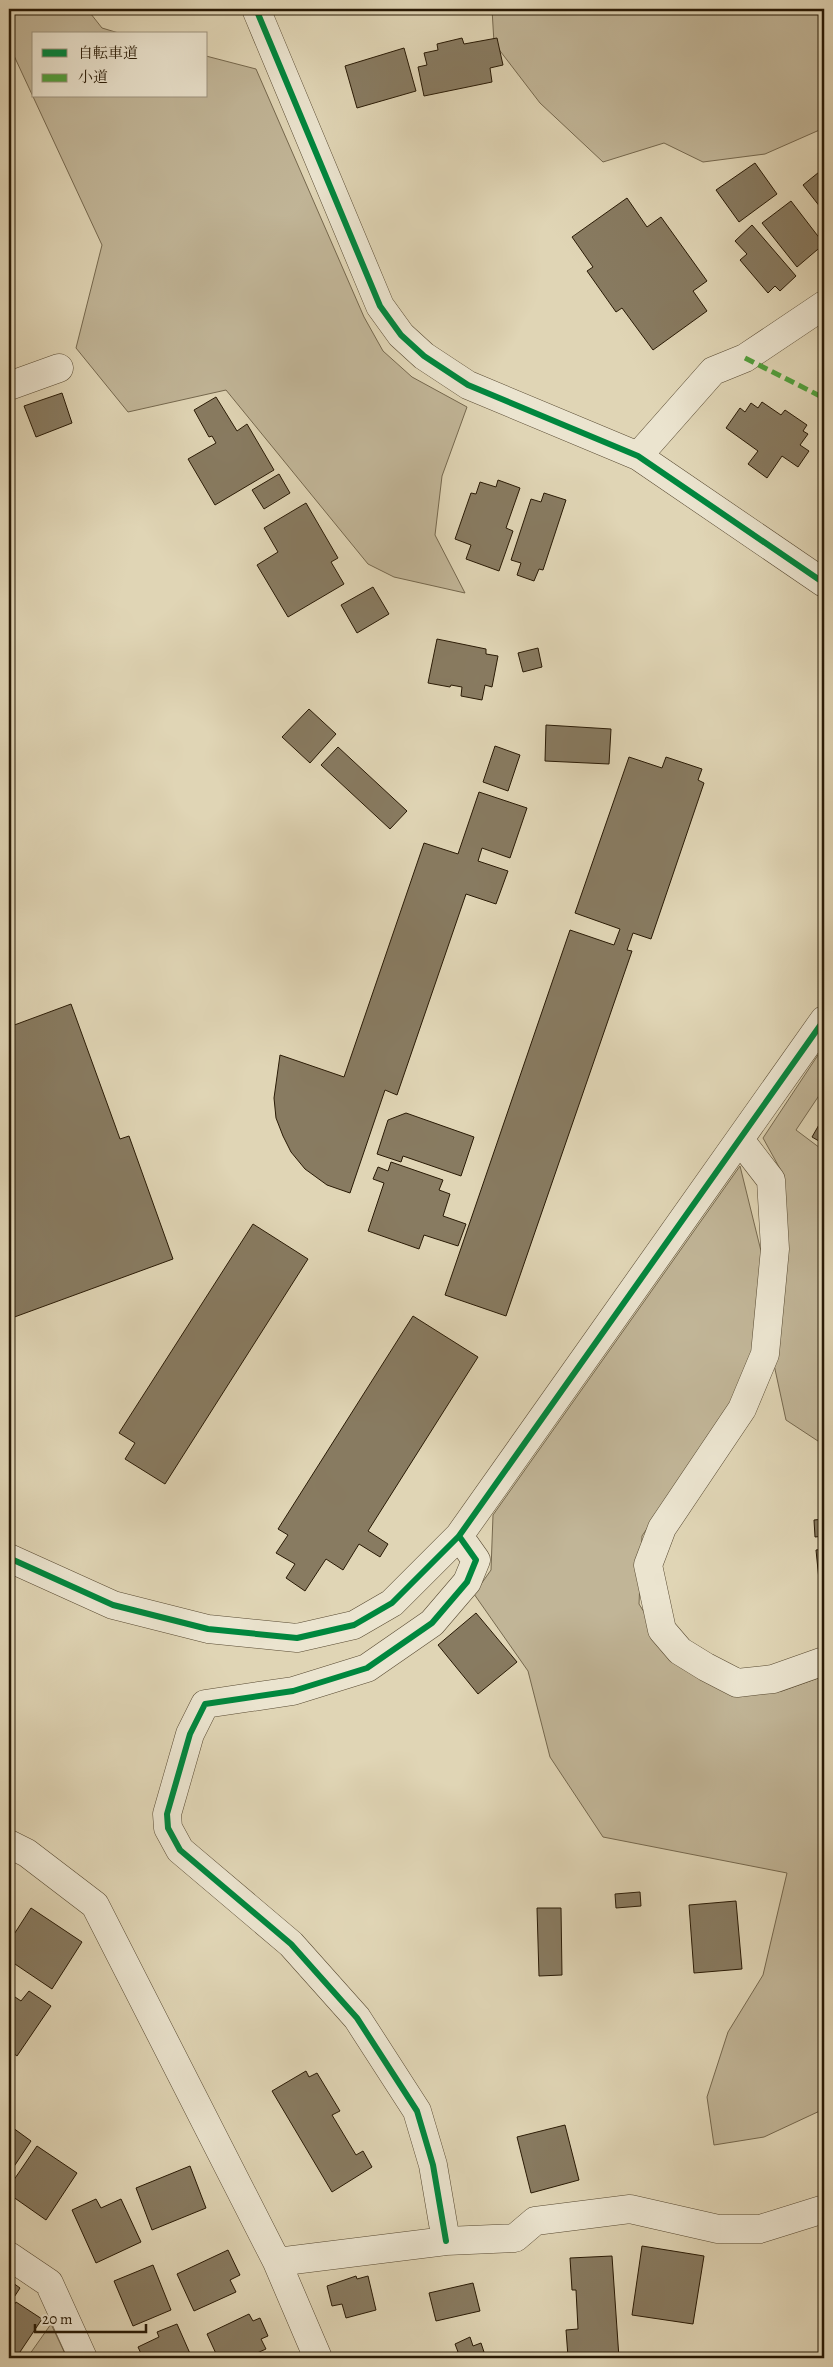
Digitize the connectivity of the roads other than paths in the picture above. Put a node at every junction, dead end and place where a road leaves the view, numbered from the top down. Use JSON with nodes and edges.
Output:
{"nodes":[{"id":1,"x":256,"y":9,"type":"edge"},
{"id":2,"x":824,"y":305,"type":"edge"},
{"id":3,"x":58,"y":368,"type":"dead end"},
{"id":4,"x":9,"y":386,"type":"edge"},
{"id":5,"x":638,"y":456,"type":"junction"},
{"id":6,"x":824,"y":583,"type":"edge"},
{"id":7,"x":824,"y":1020,"type":"edge"},
{"id":8,"x":740,"y":1140,"type":"junction"},
{"id":9,"x":459,"y":1536,"type":"junction"},
{"id":10,"x":9,"y":1558,"type":"edge"},
{"id":11,"x":824,"y":1661,"type":"edge"},
{"id":12,"x":9,"y":1844,"type":"edge"},
{"id":13,"x":824,"y":2209,"type":"edge"},
{"id":14,"x":446,"y":2241,"type":"junction"},
{"id":15,"x":9,"y":2256,"type":"edge"},
{"id":16,"x":277,"y":2262,"type":"junction"},
{"id":17,"x":83,"y":2358,"type":"edge"},
{"id":18,"x":318,"y":2358,"type":"edge"}],
"edges":[{"from":1,"to":5,"type":"street"},
{"from":2,"to":5,"type":"street"},
{"from":3,"to":4,"type":"street"},
{"from":5,"to":6,"type":"street"},
{"from":7,"to":8,"type":"street"},
{"from":8,"to":9,"type":"street"},
{"from":8,"to":11,"type":"street"},
{"from":9,"to":10,"type":"street"},
{"from":9,"to":14,"type":"street"},
{"from":12,"to":16,"type":"street"},
{"from":13,"to":14,"type":"street"},
{"from":14,"to":16,"type":"street"},
{"from":15,"to":17,"type":"street"},
{"from":16,"to":18,"type":"street"}]}
